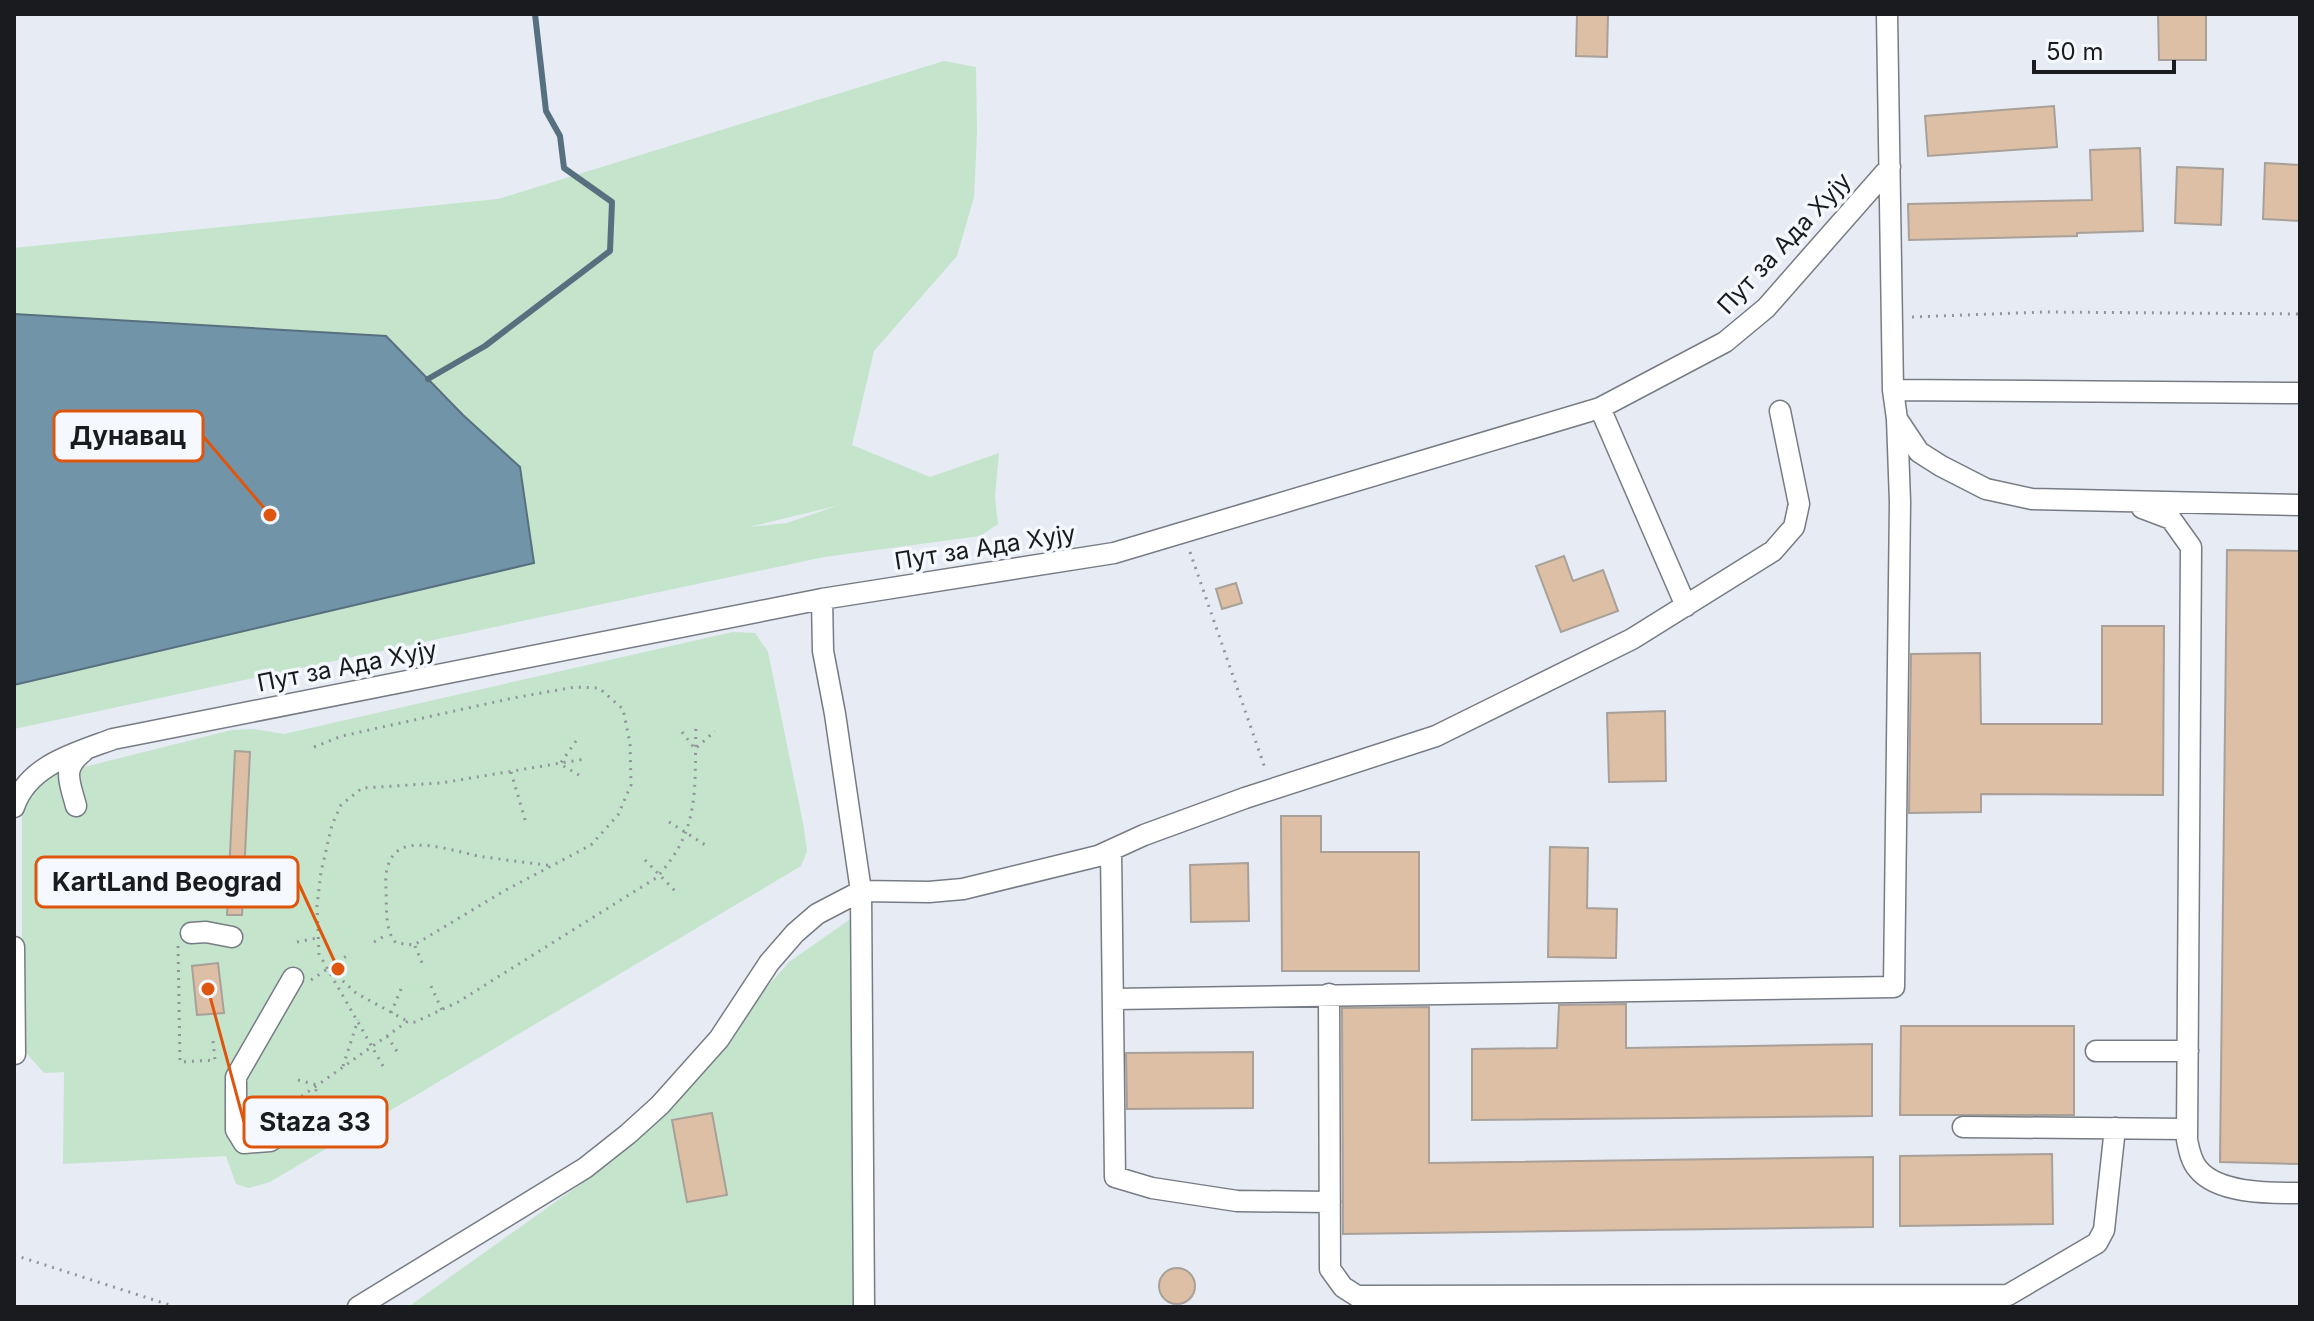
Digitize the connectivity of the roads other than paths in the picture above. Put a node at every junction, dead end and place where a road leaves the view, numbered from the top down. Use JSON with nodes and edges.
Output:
{"nodes":[{"id":1,"x":1887,"y":14,"type":"edge"},
{"id":2,"x":1890,"y":167,"type":"junction"},
{"id":3,"x":1893,"y":390,"type":"junction"},
{"id":4,"x":2300,"y":393,"type":"edge"},
{"id":5,"x":1600,"y":408,"type":"junction"},
{"id":6,"x":1780,"y":411,"type":"dead end"},
{"id":7,"x":1897,"y":419,"type":"junction"},
{"id":8,"x":2131,"y":503,"type":"junction"},
{"id":9,"x":2300,"y":505,"type":"edge"},
{"id":10,"x":822,"y":599,"type":"junction"},
{"id":11,"x":1686,"y":606,"type":"junction"},
{"id":12,"x":86,"y":749,"type":"junction"},
{"id":13,"x":22,"y":780,"type":"edge"},
{"id":14,"x":76,"y":806,"type":"dead end"},
{"id":15,"x":14,"y":807,"type":"edge"},
{"id":16,"x":1111,"y":850,"type":"junction"},
{"id":17,"x":861,"y":891,"type":"junction"},
{"id":18,"x":184,"y":933,"type":"road end"},
{"id":19,"x":232,"y":937,"type":"dead end"},
{"id":20,"x":14,"y":947,"type":"edge"},
{"id":21,"x":302,"y":980,"type":"road end"},
{"id":22,"x":1329,"y":994,"type":"junction"},
{"id":23,"x":1115,"y":999,"type":"junction"},
{"id":24,"x":2096,"y":1051,"type":"dead end"},
{"id":25,"x":2188,"y":1051,"type":"junction"},
{"id":26,"x":15,"y":1054,"type":"edge"},
{"id":27,"x":295,"y":1125,"type":"dead end"},
{"id":28,"x":1963,"y":1127,"type":"dead end"},
{"id":29,"x":2115,"y":1128,"type":"junction"},
{"id":30,"x":2187,"y":1129,"type":"junction"},
{"id":31,"x":2300,"y":1193,"type":"edge"},
{"id":32,"x":1330,"y":1202,"type":"junction"},
{"id":33,"x":358,"y":1307,"type":"edge"},
{"id":34,"x":864,"y":1307,"type":"edge"}],
"edges":[{"from":1,"to":2,"type":"lane","name":"Пут за Ада Хују"},
{"from":2,"to":3,"type":"lane","name":"Пут за Ада Хују"},
{"from":2,"to":5,"type":"lane","name":"Пут за Ада Хују"},
{"from":3,"to":4,"type":"lane"},
{"from":3,"to":7,"type":"lane","name":"Пут за Ада Хују"},
{"from":5,"to":10,"type":"lane","name":"Пут за Ада Хују"},
{"from":5,"to":11,"type":"lane"},
{"from":6,"to":11,"type":"lane"},
{"from":7,"to":8,"type":"lane"},
{"from":7,"to":22,"type":"lane","name":"Пут за Ада Хују"},
{"from":8,"to":9,"type":"lane"},
{"from":8,"to":25,"type":"lane"},
{"from":10,"to":12,"type":"lane","name":"Пут за Ада Хују"},
{"from":10,"to":17,"type":"lane"},
{"from":11,"to":16,"type":"lane"},
{"from":12,"to":13,"type":"lane","name":"Пут за Ада Хују"},
{"from":12,"to":14,"type":"lane"},
{"from":13,"to":15,"type":"lane","name":"Пут за Ада Хују"},
{"from":16,"to":17,"type":"lane"},
{"from":16,"to":23,"type":"lane"},
{"from":17,"to":33,"type":"lane"},
{"from":17,"to":34,"type":"lane"},
{"from":18,"to":19,"type":"lane"},
{"from":20,"to":26,"type":"lane"},
{"from":21,"to":27,"type":"lane"},
{"from":22,"to":23,"type":"lane"},
{"from":22,"to":32,"type":"lane"},
{"from":23,"to":32,"type":"lane"},
{"from":24,"to":25,"type":"lane"},
{"from":25,"to":30,"type":"lane"},
{"from":28,"to":29,"type":"lane"},
{"from":29,"to":30,"type":"lane"},
{"from":29,"to":32,"type":"lane"},
{"from":30,"to":31,"type":"lane"}]}
